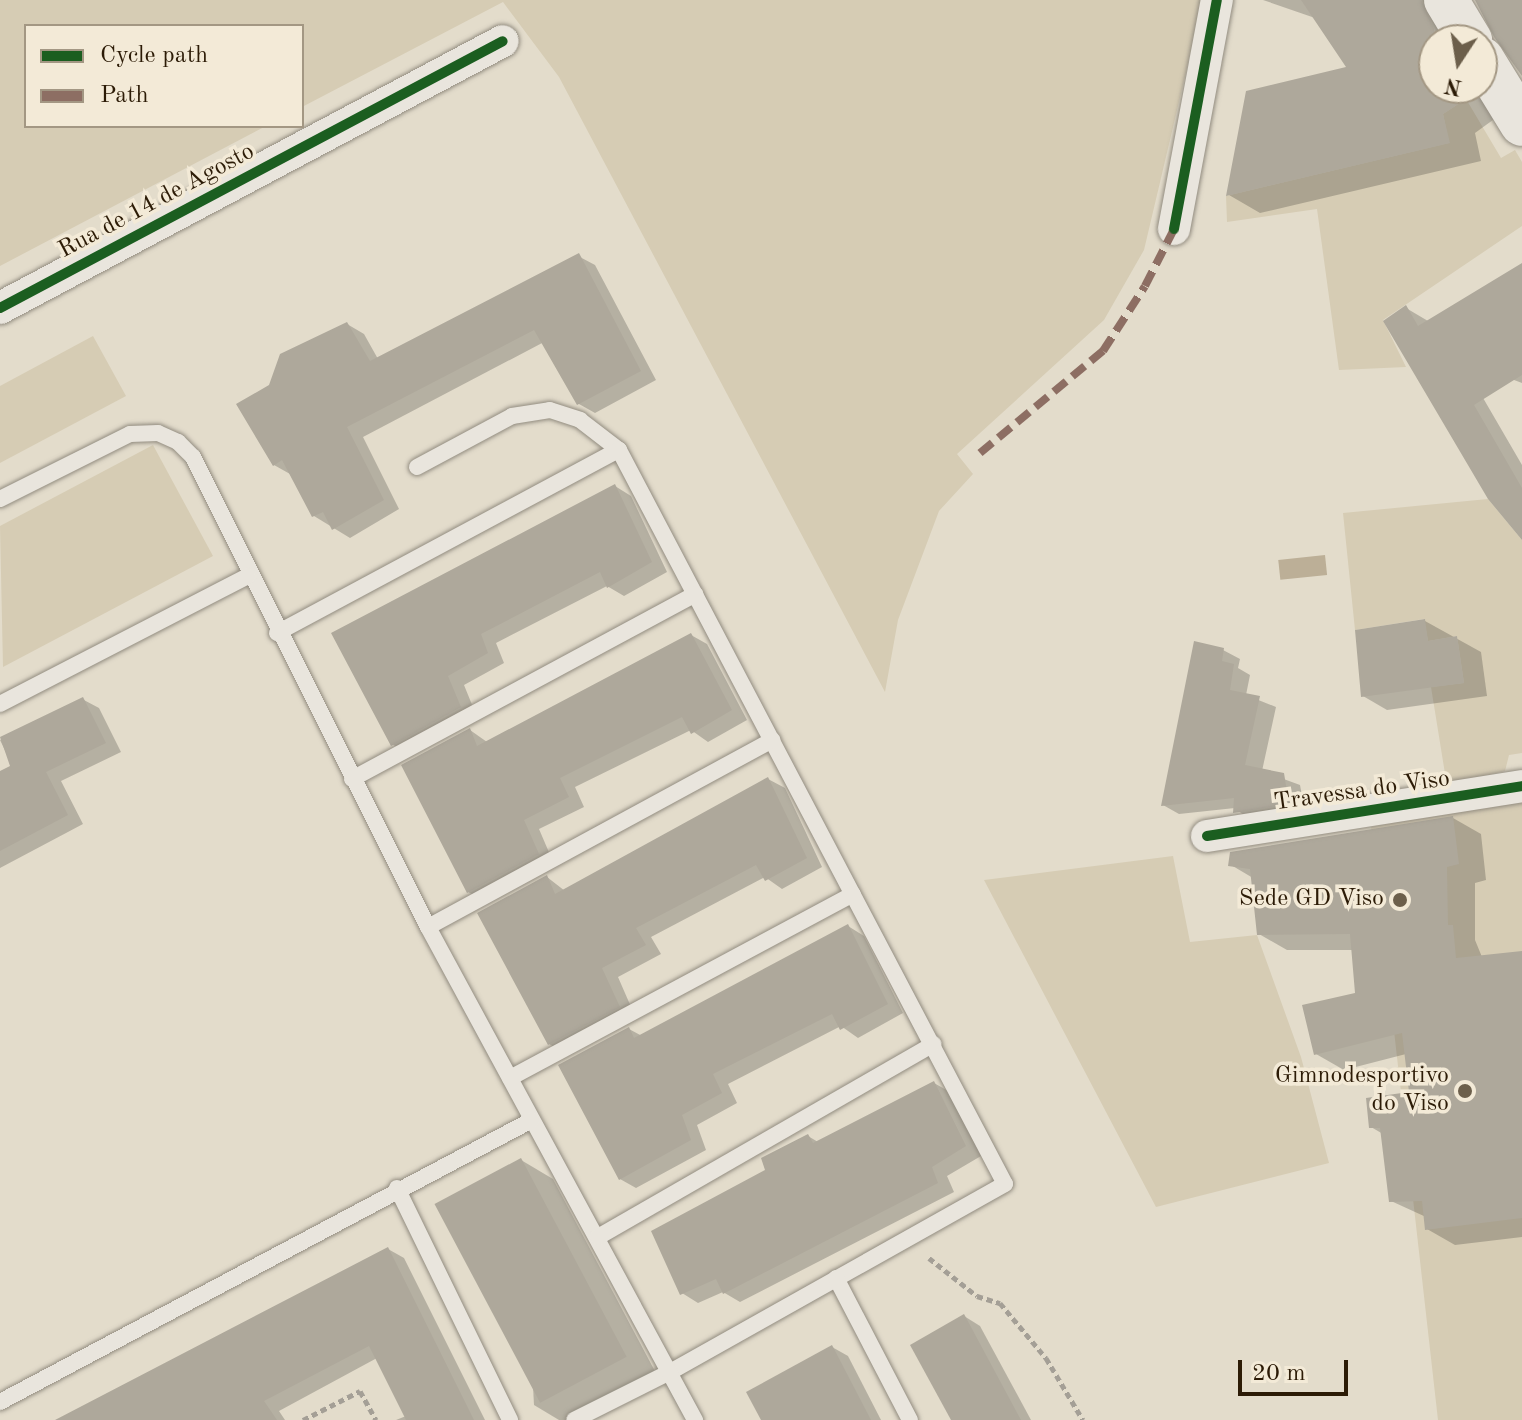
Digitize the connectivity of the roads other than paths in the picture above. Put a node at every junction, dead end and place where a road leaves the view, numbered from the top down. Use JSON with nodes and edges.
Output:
{"nodes":[{"id":1,"x":1217,"y":0,"type":"edge"},
{"id":2,"x":1446,"y":0,"type":"edge"},
{"id":3,"x":1460,"y":24,"type":"edge"},
{"id":4,"x":503,"y":41,"type":"dead end"},
{"id":5,"x":1498,"y":85,"type":"edge"},
{"id":6,"x":1522,"y":124,"type":"edge"},
{"id":7,"x":1174,"y":229,"type":"dead end"},
{"id":8,"x":0,"y":308,"type":"edge"},
{"id":9,"x":619,"y":450,"type":"junction"},
{"id":10,"x":417,"y":467,"type":"dead end"},
{"id":11,"x":0,"y":499,"type":"edge"},
{"id":12,"x":248,"y":576,"type":"junction"},
{"id":13,"x":695,"y":594,"type":"junction"},
{"id":14,"x":277,"y":633,"type":"junction"},
{"id":15,"x":0,"y":704,"type":"edge"},
{"id":16,"x":772,"y":740,"type":"junction"},
{"id":17,"x":352,"y":779,"type":"junction"},
{"id":18,"x":1522,"y":786,"type":"edge"},
{"id":19,"x":1207,"y":836,"type":"dead end"},
{"id":20,"x":853,"y":894,"type":"junction"},
{"id":21,"x":428,"y":927,"type":"junction"},
{"id":22,"x":934,"y":1044,"type":"junction"},
{"id":23,"x":510,"y":1078,"type":"junction"},
{"id":24,"x":532,"y":1120,"type":"junction"},
{"id":25,"x":397,"y":1188,"type":"junction"},
{"id":26,"x":598,"y":1237,"type":"junction"},
{"id":27,"x":836,"y":1278,"type":"junction"},
{"id":28,"x":670,"y":1372,"type":"junction"},
{"id":29,"x":0,"y":1402,"type":"edge"},
{"id":30,"x":510,"y":1420,"type":"edge"},
{"id":31,"x":574,"y":1420,"type":"edge"},
{"id":32,"x":695,"y":1420,"type":"edge"},
{"id":33,"x":910,"y":1420,"type":"edge"}],
"edges":[{"from":1,"to":7,"type":"street"},
{"from":2,"to":3,"type":"street"},
{"from":4,"to":8,"type":"street","name":"Rua de 14 de Agosto"},
{"from":5,"to":6,"type":"street"},
{"from":9,"to":10,"type":"lane"},
{"from":9,"to":13,"type":"lane"},
{"from":9,"to":14,"type":"lane"},
{"from":11,"to":12,"type":"lane"},
{"from":12,"to":14,"type":"lane"},
{"from":12,"to":15,"type":"lane"},
{"from":13,"to":16,"type":"lane"},
{"from":13,"to":17,"type":"lane"},
{"from":14,"to":17,"type":"lane"},
{"from":16,"to":20,"type":"lane"},
{"from":16,"to":21,"type":"lane"},
{"from":17,"to":21,"type":"lane"},
{"from":18,"to":19,"type":"street","name":"Travessa do Viso"},
{"from":20,"to":22,"type":"lane"},
{"from":20,"to":23,"type":"lane"},
{"from":21,"to":23,"type":"lane"},
{"from":22,"to":26,"type":"lane"},
{"from":22,"to":27,"type":"lane"},
{"from":23,"to":24,"type":"lane"},
{"from":24,"to":25,"type":"lane"},
{"from":24,"to":26,"type":"lane"},
{"from":25,"to":29,"type":"lane"},
{"from":25,"to":30,"type":"lane"},
{"from":26,"to":28,"type":"lane"},
{"from":27,"to":28,"type":"lane"},
{"from":27,"to":33,"type":"lane"},
{"from":28,"to":31,"type":"lane"},
{"from":28,"to":32,"type":"lane"}]}
